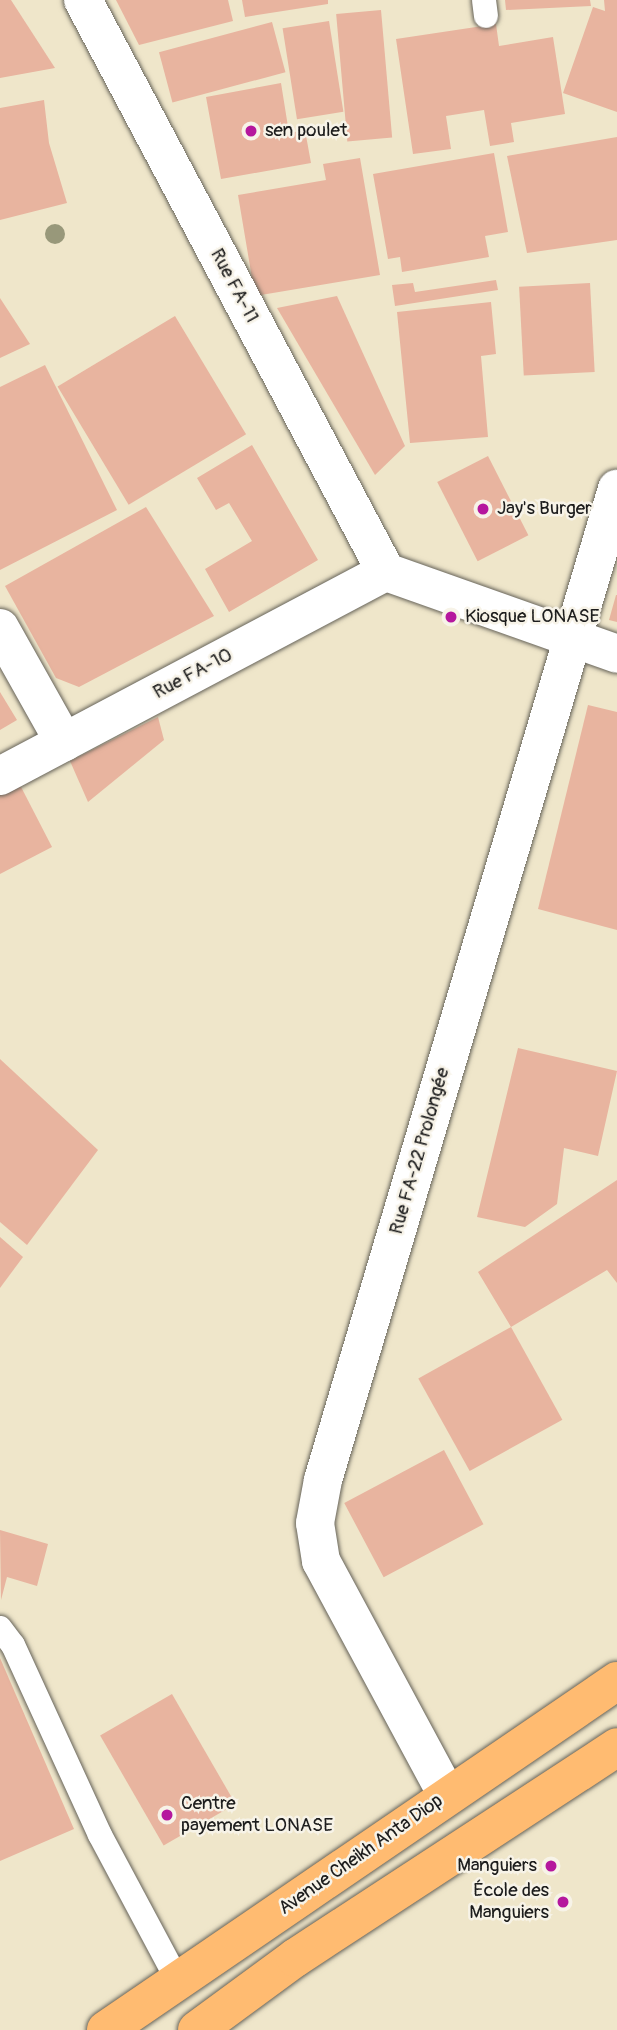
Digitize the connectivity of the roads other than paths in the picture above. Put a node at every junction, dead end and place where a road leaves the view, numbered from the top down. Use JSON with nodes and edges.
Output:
{"nodes":[{"id":1,"x":83,"y":0,"type":"edge"},
{"id":2,"x":617,"y":489,"type":"edge"},
{"id":3,"x":386,"y":572,"type":"junction"},
{"id":4,"x":0,"y":628,"type":"edge"},
{"id":5,"x":572,"y":639,"type":"junction"},
{"id":6,"x":617,"y":654,"type":"edge"},
{"id":7,"x":64,"y":743,"type":"junction"},
{"id":8,"x":0,"y":776,"type":"edge"},
{"id":9,"x":0,"y":1628,"type":"edge"},
{"id":10,"x":617,"y":1682,"type":"edge"},
{"id":11,"x":617,"y":1747,"type":"edge"},
{"id":12,"x":447,"y":1795,"type":"junction"},
{"id":13,"x":178,"y":1982,"type":"junction"},
{"id":14,"x":106,"y":2030,"type":"edge"},
{"id":15,"x":197,"y":2030,"type":"edge"}],
"edges":[{"from":1,"to":3,"type":"street","name":"Rue FA-11"},
{"from":2,"to":5,"type":"street","name":"Rue FA-22 Prolongée"},
{"from":3,"to":5,"type":"street"},
{"from":3,"to":7,"type":"street","name":"Rue FA-10"},
{"from":4,"to":7,"type":"street"},
{"from":5,"to":6,"type":"street"},
{"from":5,"to":12,"type":"street","name":"Rue FA-22 Prolongée"},
{"from":7,"to":8,"type":"street","name":"Rue FA-10"},
{"from":9,"to":13,"type":"lane"},
{"from":10,"to":12,"type":"main road","name":"Avenue Cheikh Anta Diop"},
{"from":11,"to":15,"type":"main road"},
{"from":12,"to":13,"type":"main road","name":"Avenue Cheikh Anta Diop"},
{"from":13,"to":14,"type":"main road","name":"Avenue Cheikh Anta Diop"}]}
